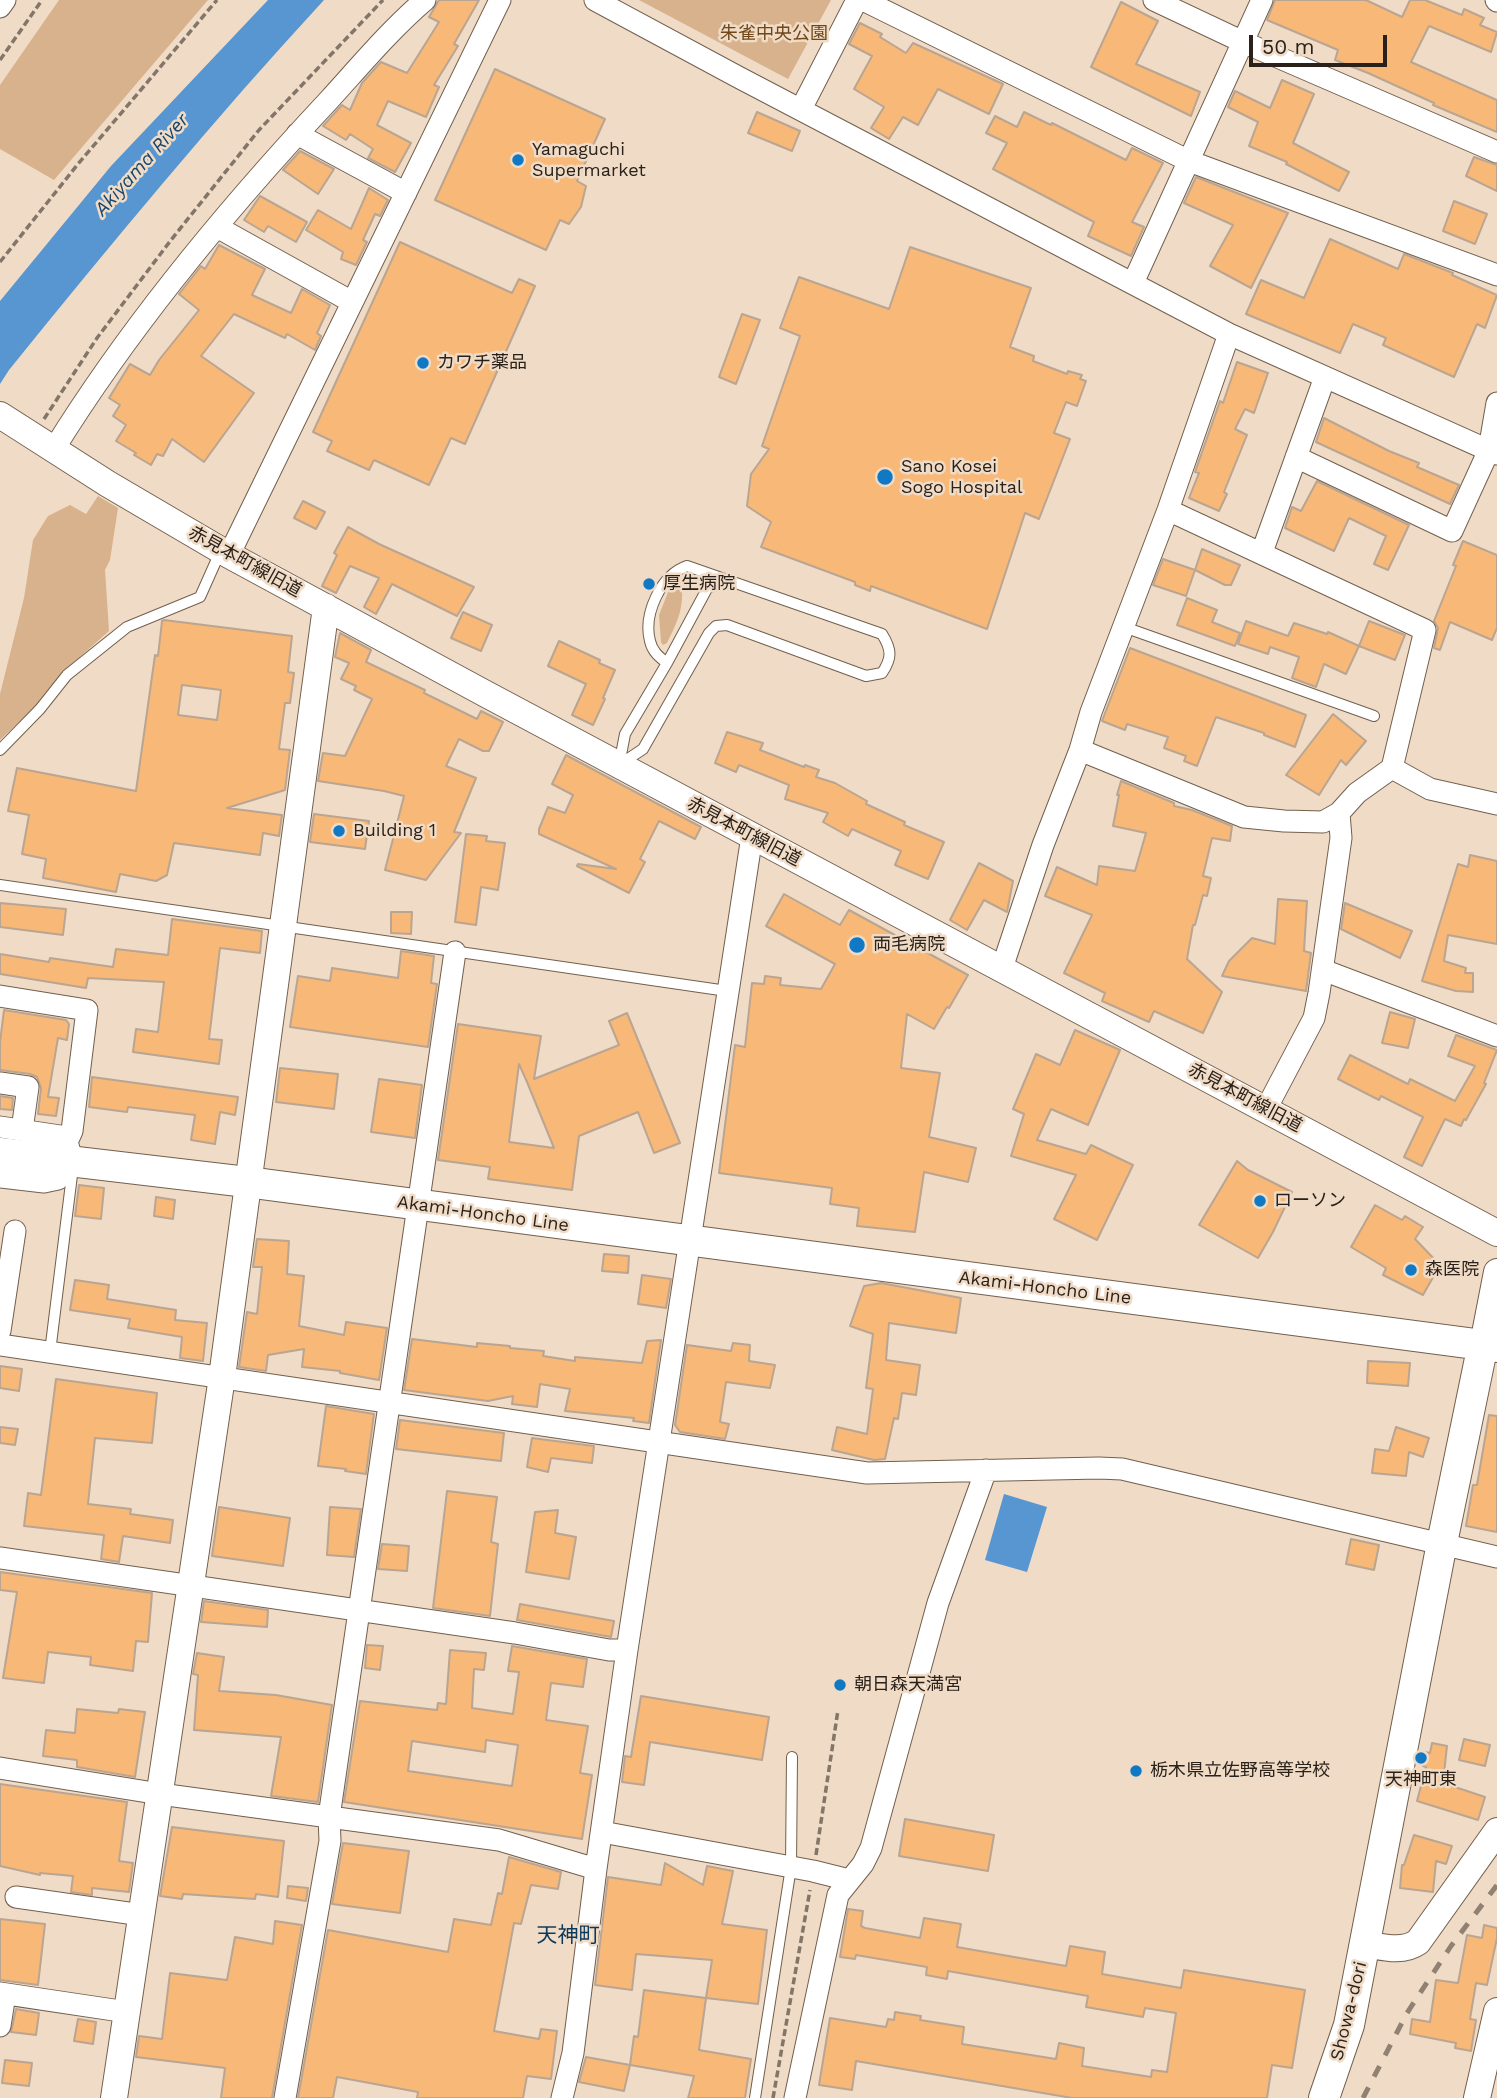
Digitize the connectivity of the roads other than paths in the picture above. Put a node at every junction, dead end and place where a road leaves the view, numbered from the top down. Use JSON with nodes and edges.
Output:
{"nodes":[{"id":1,"x":5,"y":0,"type":"edge"},
{"id":2,"x":425,"y":0,"type":"edge"},
{"id":3,"x":500,"y":0,"type":"edge"},
{"id":4,"x":595,"y":0,"type":"edge"},
{"id":5,"x":857,"y":0,"type":"edge"},
{"id":6,"x":863,"y":0,"type":"edge"},
{"id":7,"x":1154,"y":0,"type":"edge"},
{"id":8,"x":1262,"y":0,"type":"edge"},
{"id":9,"x":0,"y":7,"type":"edge"},
{"id":10,"x":1243,"y":42,"type":"junction"},
{"id":11,"x":801,"y":109,"type":"junction"},
{"id":12,"x":297,"y":134,"type":"junction"},
{"id":13,"x":1497,"y":152,"type":"edge"},
{"id":14,"x":1189,"y":161,"type":"junction"},
{"id":15,"x":406,"y":193,"type":"junction"},
{"id":16,"x":217,"y":227,"type":"junction"},
{"id":17,"x":1497,"y":275,"type":"edge"},
{"id":18,"x":1133,"y":284,"type":"junction"},
{"id":19,"x":352,"y":302,"type":"junction"},
{"id":20,"x":1228,"y":334,"type":"junction"},
{"id":21,"x":1325,"y":377,"type":"junction"},
{"id":22,"x":1497,"y":403,"type":"edge"},
{"id":23,"x":0,"y":415,"type":"edge"},
{"id":24,"x":54,"y":449,"type":"junction"},
{"id":25,"x":1493,"y":452,"type":"edge"},
{"id":26,"x":1296,"y":457,"type":"junction"},
{"id":27,"x":1168,"y":510,"type":"junction"},
{"id":28,"x":1262,"y":552,"type":"junction"},
{"id":29,"x":225,"y":553,"type":"junction"},
{"id":30,"x":733,"y":583,"type":"junction"},
{"id":31,"x":326,"y":607,"type":"junction"},
{"id":32,"x":1124,"y":627,"type":"junction"},
{"id":33,"x":667,"y":663,"type":"junction"},
{"id":34,"x":1374,"y":716,"type":"dead end"},
{"id":35,"x":0,"y":750,"type":"edge"},
{"id":36,"x":1080,"y":750,"type":"junction"},
{"id":37,"x":619,"y":765,"type":"junction"},
{"id":38,"x":1392,"y":768,"type":"junction"},
{"id":39,"x":1497,"y":804,"type":"edge"},
{"id":40,"x":1339,"y":813,"type":"junction"},
{"id":41,"x":752,"y":836,"type":"junction"},
{"id":42,"x":0,"y":885,"type":"edge"},
{"id":43,"x":283,"y":926,"type":"junction"},
{"id":44,"x":455,"y":952,"type":"junction"},
{"id":45,"x":1002,"y":968,"type":"junction"},
{"id":46,"x":1323,"y":970,"type":"junction"},
{"id":47,"x":727,"y":991,"type":"junction"},
{"id":48,"x":0,"y":996,"type":"edge"},
{"id":49,"x":1497,"y":1035,"type":"edge"},
{"id":50,"x":0,"y":1083,"type":"edge"},
{"id":51,"x":1266,"y":1109,"type":"junction"},
{"id":52,"x":0,"y":1127,"type":"edge"},
{"id":53,"x":22,"y":1130,"type":"junction"},
{"id":54,"x":70,"y":1152,"type":"junction"},
{"id":55,"x":0,"y":1153,"type":"edge"},
{"id":56,"x":0,"y":1177,"type":"edge"},
{"id":57,"x":247,"y":1182,"type":"junction"},
{"id":58,"x":418,"y":1205,"type":"junction"},
{"id":59,"x":15,"y":1231,"type":"dead end"},
{"id":60,"x":1497,"y":1233,"type":"edge"},
{"id":61,"x":690,"y":1242,"type":"junction"},
{"id":62,"x":1497,"y":1272,"type":"edge"},
{"id":63,"x":0,"y":1331,"type":"edge"},
{"id":64,"x":0,"y":1345,"type":"edge"},
{"id":65,"x":1490,"y":1346,"type":"edge"},
{"id":66,"x":50,"y":1352,"type":"junction"},
{"id":67,"x":222,"y":1377,"type":"junction"},
{"id":68,"x":389,"y":1402,"type":"junction"},
{"id":69,"x":660,"y":1442,"type":"junction"},
{"id":70,"x":986,"y":1470,"type":"junction"},
{"id":71,"x":1441,"y":1543,"type":"junction"},
{"id":72,"x":1497,"y":1557,"type":"edge"},
{"id":73,"x":0,"y":1558,"type":"edge"},
{"id":74,"x":190,"y":1585,"type":"junction"},
{"id":75,"x":359,"y":1610,"type":"junction"},
{"id":76,"x":628,"y":1650,"type":"junction"},
{"id":77,"x":792,"y":1757,"type":"dead end"},
{"id":78,"x":0,"y":1768,"type":"edge"},
{"id":79,"x":160,"y":1794,"type":"junction"},
{"id":80,"x":329,"y":1817,"type":"junction"},
{"id":81,"x":1497,"y":1831,"type":"edge"},
{"id":82,"x":602,"y":1832,"type":"junction"},
{"id":83,"x":791,"y":1867,"type":"junction"},
{"id":84,"x":596,"y":1869,"type":"junction"},
{"id":85,"x":849,"y":1880,"type":"junction"},
{"id":86,"x":16,"y":1898,"type":"dead end"},
{"id":87,"x":142,"y":1915,"type":"junction"},
{"id":88,"x":1365,"y":1944,"type":"junction"},
{"id":89,"x":2,"y":1994,"type":"edge"},
{"id":90,"x":1497,"y":2011,"type":"edge"},
{"id":91,"x":127,"y":2012,"type":"junction"},
{"id":92,"x":0,"y":2025,"type":"edge"},
{"id":93,"x":114,"y":2098,"type":"edge"},
{"id":94,"x":285,"y":2098,"type":"edge"},
{"id":95,"x":562,"y":2098,"type":"edge"},
{"id":96,"x":755,"y":2098,"type":"edge"},
{"id":97,"x":795,"y":2098,"type":"edge"},
{"id":98,"x":1324,"y":2098,"type":"edge"},
{"id":99,"x":1477,"y":2098,"type":"edge"}],
"edges":[{"from":1,"to":9,"type":"street"},
{"from":2,"to":12,"type":"street"},
{"from":3,"to":15,"type":"street"},
{"from":4,"to":11,"type":"street"},
{"from":5,"to":11,"type":"street"},
{"from":6,"to":14,"type":"street"},
{"from":7,"to":10,"type":"street"},
{"from":8,"to":10,"type":"street"},
{"from":10,"to":13,"type":"street"},
{"from":10,"to":14,"type":"street"},
{"from":11,"to":18,"type":"street"},
{"from":12,"to":15,"type":"street"},
{"from":12,"to":16,"type":"street"},
{"from":14,"to":17,"type":"street"},
{"from":14,"to":18,"type":"street"},
{"from":15,"to":19,"type":"street"},
{"from":16,"to":19,"type":"street"},
{"from":16,"to":24,"type":"street"},
{"from":18,"to":20,"type":"street"},
{"from":19,"to":29,"type":"street"},
{"from":20,"to":21,"type":"street"},
{"from":20,"to":27,"type":"street"},
{"from":21,"to":25,"type":"street"},
{"from":21,"to":26,"type":"street"},
{"from":22,"to":25,"type":"street"},
{"from":23,"to":24,"type":"street","name":"赤見本町線旧道"},
{"from":24,"to":29,"type":"street","name":"赤見本町線旧道"},
{"from":25,"to":26,"type":"street"},
{"from":26,"to":28,"type":"street"},
{"from":27,"to":28,"type":"street"},
{"from":27,"to":32,"type":"street"},
{"from":28,"to":38,"type":"street"},
{"from":29,"to":31,"type":"street","name":"赤見本町線旧道"},
{"from":29,"to":35,"type":"lane"},
{"from":30,"to":33,"type":"lane"},
{"from":30,"to":33,"type":"lane"},
{"from":30,"to":37,"type":"lane"},
{"from":31,"to":37,"type":"street","name":"赤見本町線旧道"},
{"from":31,"to":43,"type":"street"},
{"from":32,"to":34,"type":"lane"},
{"from":32,"to":36,"type":"street"},
{"from":33,"to":37,"type":"lane"},
{"from":36,"to":40,"type":"street"},
{"from":36,"to":45,"type":"street"},
{"from":37,"to":41,"type":"street","name":"赤見本町線旧道"},
{"from":38,"to":39,"type":"street"},
{"from":38,"to":40,"type":"street"},
{"from":40,"to":46,"type":"street"},
{"from":41,"to":45,"type":"street","name":"赤見本町線旧道"},
{"from":41,"to":47,"type":"street"},
{"from":42,"to":43,"type":"lane"},
{"from":43,"to":44,"type":"lane"},
{"from":43,"to":57,"type":"street"},
{"from":44,"to":47,"type":"lane"},
{"from":44,"to":58,"type":"street"},
{"from":45,"to":51,"type":"street","name":"赤見本町線旧道"},
{"from":46,"to":49,"type":"street"},
{"from":46,"to":51,"type":"street"},
{"from":47,"to":61,"type":"street"},
{"from":48,"to":54,"type":"street"},
{"from":50,"to":53,"type":"street"},
{"from":51,"to":60,"type":"street","name":"赤見本町線旧道"},
{"from":52,"to":53,"type":"street"},
{"from":53,"to":54,"type":"street"},
{"from":54,"to":55,"type":"main road","name":"Akami-Honcho Line"},
{"from":54,"to":56,"type":"street"},
{"from":54,"to":57,"type":"main road","name":"Akami-Honcho Line"},
{"from":54,"to":66,"type":"lane"},
{"from":57,"to":58,"type":"main road","name":"Akami-Honcho Line"},
{"from":57,"to":67,"type":"street"},
{"from":58,"to":61,"type":"main road","name":"Akami-Honcho Line"},
{"from":58,"to":68,"type":"street"},
{"from":59,"to":63,"type":"street"},
{"from":61,"to":65,"type":"main road","name":"Akami-Honcho Line"},
{"from":61,"to":69,"type":"street"},
{"from":62,"to":65,"type":"street"},
{"from":64,"to":66,"type":"street"},
{"from":65,"to":71,"type":"main road"},
{"from":66,"to":67,"type":"street"},
{"from":67,"to":68,"type":"street"},
{"from":67,"to":74,"type":"street"},
{"from":68,"to":69,"type":"street"},
{"from":68,"to":75,"type":"street"},
{"from":69,"to":70,"type":"street"},
{"from":69,"to":76,"type":"street"},
{"from":70,"to":71,"type":"street"},
{"from":70,"to":85,"type":"street"},
{"from":71,"to":72,"type":"street"},
{"from":71,"to":88,"type":"main road"},
{"from":73,"to":74,"type":"street"},
{"from":74,"to":75,"type":"street"},
{"from":74,"to":79,"type":"street"},
{"from":75,"to":76,"type":"street"},
{"from":75,"to":80,"type":"street"},
{"from":76,"to":82,"type":"street"},
{"from":77,"to":83,"type":"lane"},
{"from":78,"to":79,"type":"street"},
{"from":79,"to":80,"type":"street"},
{"from":79,"to":87,"type":"street"},
{"from":80,"to":84,"type":"street"},
{"from":80,"to":94,"type":"street"},
{"from":81,"to":88,"type":"street","name":"Showa-dori"},
{"from":82,"to":83,"type":"street"},
{"from":82,"to":84,"type":"street"},
{"from":83,"to":85,"type":"street"},
{"from":83,"to":96,"type":"lane"},
{"from":84,"to":95,"type":"street"},
{"from":85,"to":97,"type":"street"},
{"from":86,"to":87,"type":"street"},
{"from":87,"to":91,"type":"street"},
{"from":88,"to":98,"type":"main road","name":"Showa-dori"},
{"from":89,"to":91,"type":"street"},
{"from":89,"to":92,"type":"street"},
{"from":90,"to":99,"type":"street"},
{"from":91,"to":93,"type":"street"}]}
